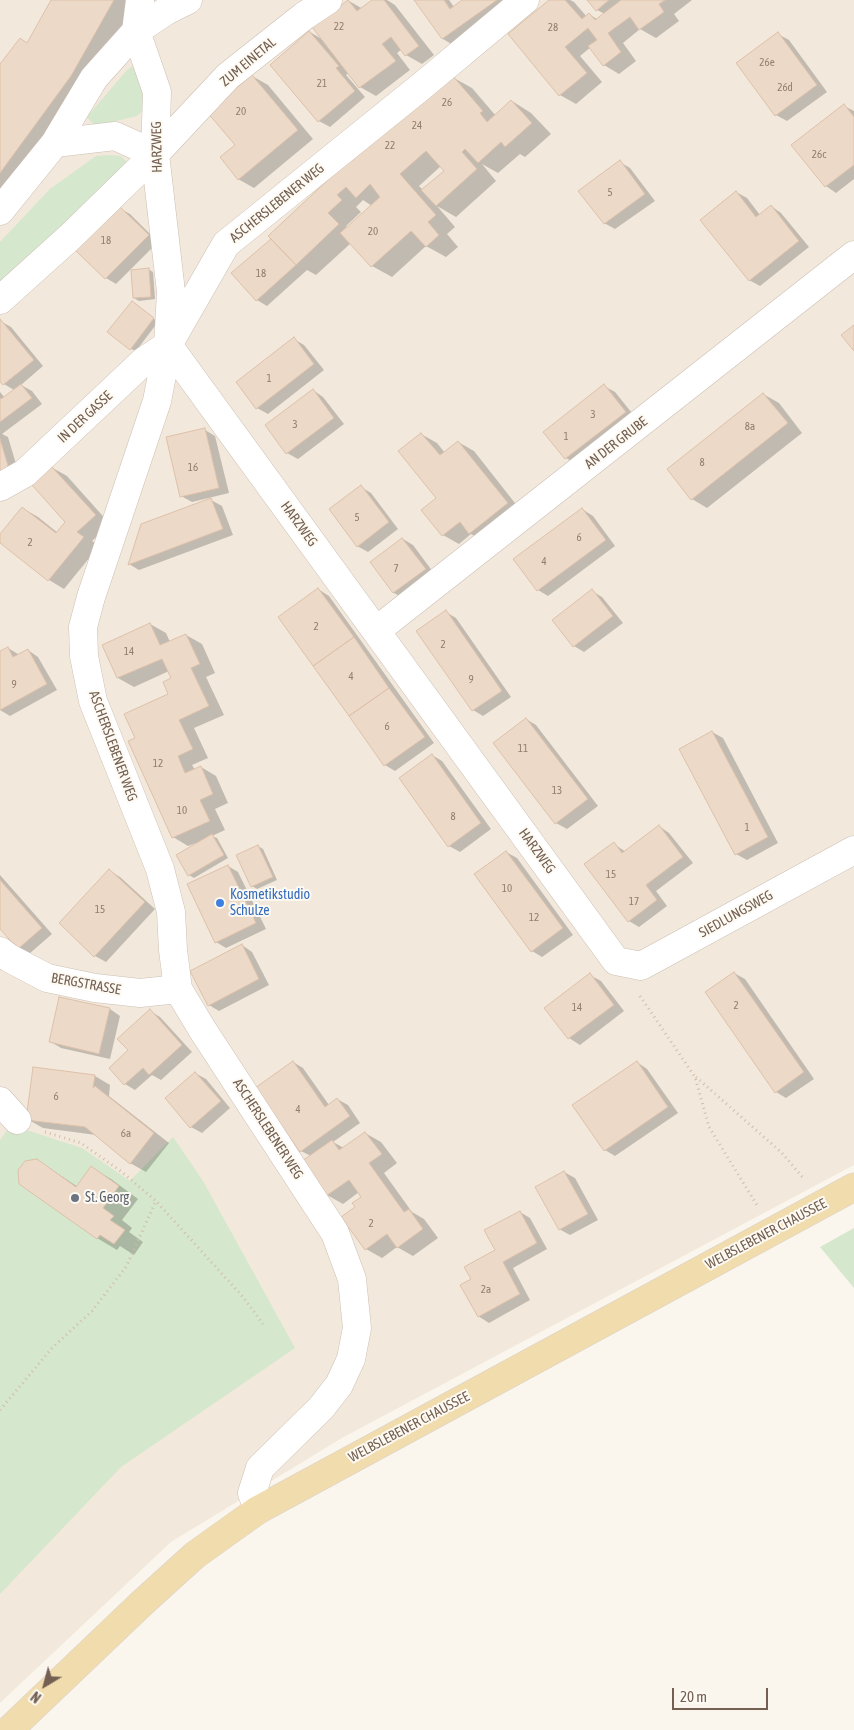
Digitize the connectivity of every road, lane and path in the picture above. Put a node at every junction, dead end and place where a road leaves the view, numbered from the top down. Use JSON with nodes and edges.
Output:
{"nodes":[{"id":1,"x":140,"y":0,"type":"edge"},
{"id":2,"x":188,"y":0,"type":"edge"},
{"id":3,"x":328,"y":0,"type":"edge"},
{"id":4,"x":525,"y":0,"type":"edge"},
{"id":5,"x":136,"y":31,"type":"junction"},
{"id":6,"x":55,"y":143,"type":"junction"},
{"id":7,"x":155,"y":154,"type":"junction"},
{"id":8,"x":0,"y":211,"type":"edge"},
{"id":9,"x":854,"y":255,"type":"edge"},
{"id":10,"x":0,"y":300,"type":"edge"},
{"id":11,"x":168,"y":345,"type":"junction"},
{"id":12,"x":0,"y":487,"type":"edge"},
{"id":13,"x":377,"y":630,"type":"junction"},
{"id":14,"x":854,"y":850,"type":"edge"},
{"id":15,"x":3,"y":960,"type":"edge"},
{"id":16,"x":616,"y":960,"type":"junction"},
{"id":17,"x":178,"y":989,"type":"junction"},
{"id":18,"x":695,"y":1077,"type":"junction"},
{"id":19,"x":8,"y":1110,"type":"edge"},
{"id":20,"x":854,"y":1187,"type":"edge"},
{"id":21,"x":156,"y":1201,"type":"junction"},
{"id":22,"x":823,"y":1203,"type":"junction"},
{"id":23,"x":773,"y":1230,"type":"junction"},
{"id":24,"x":263,"y":1324,"type":"dead end"},
{"id":25,"x":0,"y":1410,"type":"edge"},
{"id":26,"x":258,"y":1510,"type":"junction"},
{"id":27,"x":9,"y":1730,"type":"edge"}],
"edges":[{"from":1,"to":5,"type":"street"},
{"from":2,"to":5,"type":"street"},
{"from":3,"to":7,"type":"street","name":"ZUM EINETAL"},
{"from":4,"to":11,"type":"street","name":"ASCHERSLEBENER WEG"},
{"from":5,"to":6,"type":"street"},
{"from":5,"to":7,"type":"street","name":"HARZWEG"},
{"from":6,"to":7,"type":"street"},
{"from":6,"to":8,"type":"street"},
{"from":7,"to":10,"type":"street","name":"ZUM EINETAL"},
{"from":7,"to":11,"type":"street","name":"HARZWEG"},
{"from":9,"to":13,"type":"street","name":"AN DER GRUBE"},
{"from":11,"to":12,"type":"street","name":"IN DER GASSE"},
{"from":11,"to":13,"type":"street","name":"HARZWEG"},
{"from":11,"to":17,"type":"street","name":"ASCHERSLEBENER WEG"},
{"from":13,"to":16,"type":"street","name":"HARZWEG"},
{"from":14,"to":16,"type":"street","name":"SIEDLUNGSWEG"},
{"from":15,"to":17,"type":"street","name":"BERGSTRASSE"},
{"from":16,"to":18,"type":"path"},
{"from":17,"to":26,"type":"street","name":"ASCHERSLEBENER WEG"},
{"from":18,"to":22,"type":"path"},
{"from":18,"to":23,"type":"path"},
{"from":19,"to":21,"type":"path"},
{"from":20,"to":22,"type":"main road","name":"WELBSLEBENER CHAUSSEE"},
{"from":21,"to":24,"type":"path"},
{"from":21,"to":25,"type":"path"},
{"from":22,"to":23,"type":"main road","name":"WELBSLEBENER CHAUSSEE"},
{"from":23,"to":26,"type":"main road","name":"WELBSLEBENER CHAUSSEE"},
{"from":26,"to":27,"type":"main road","name":"WELBSLEBENER CHAUSSEE"}]}
